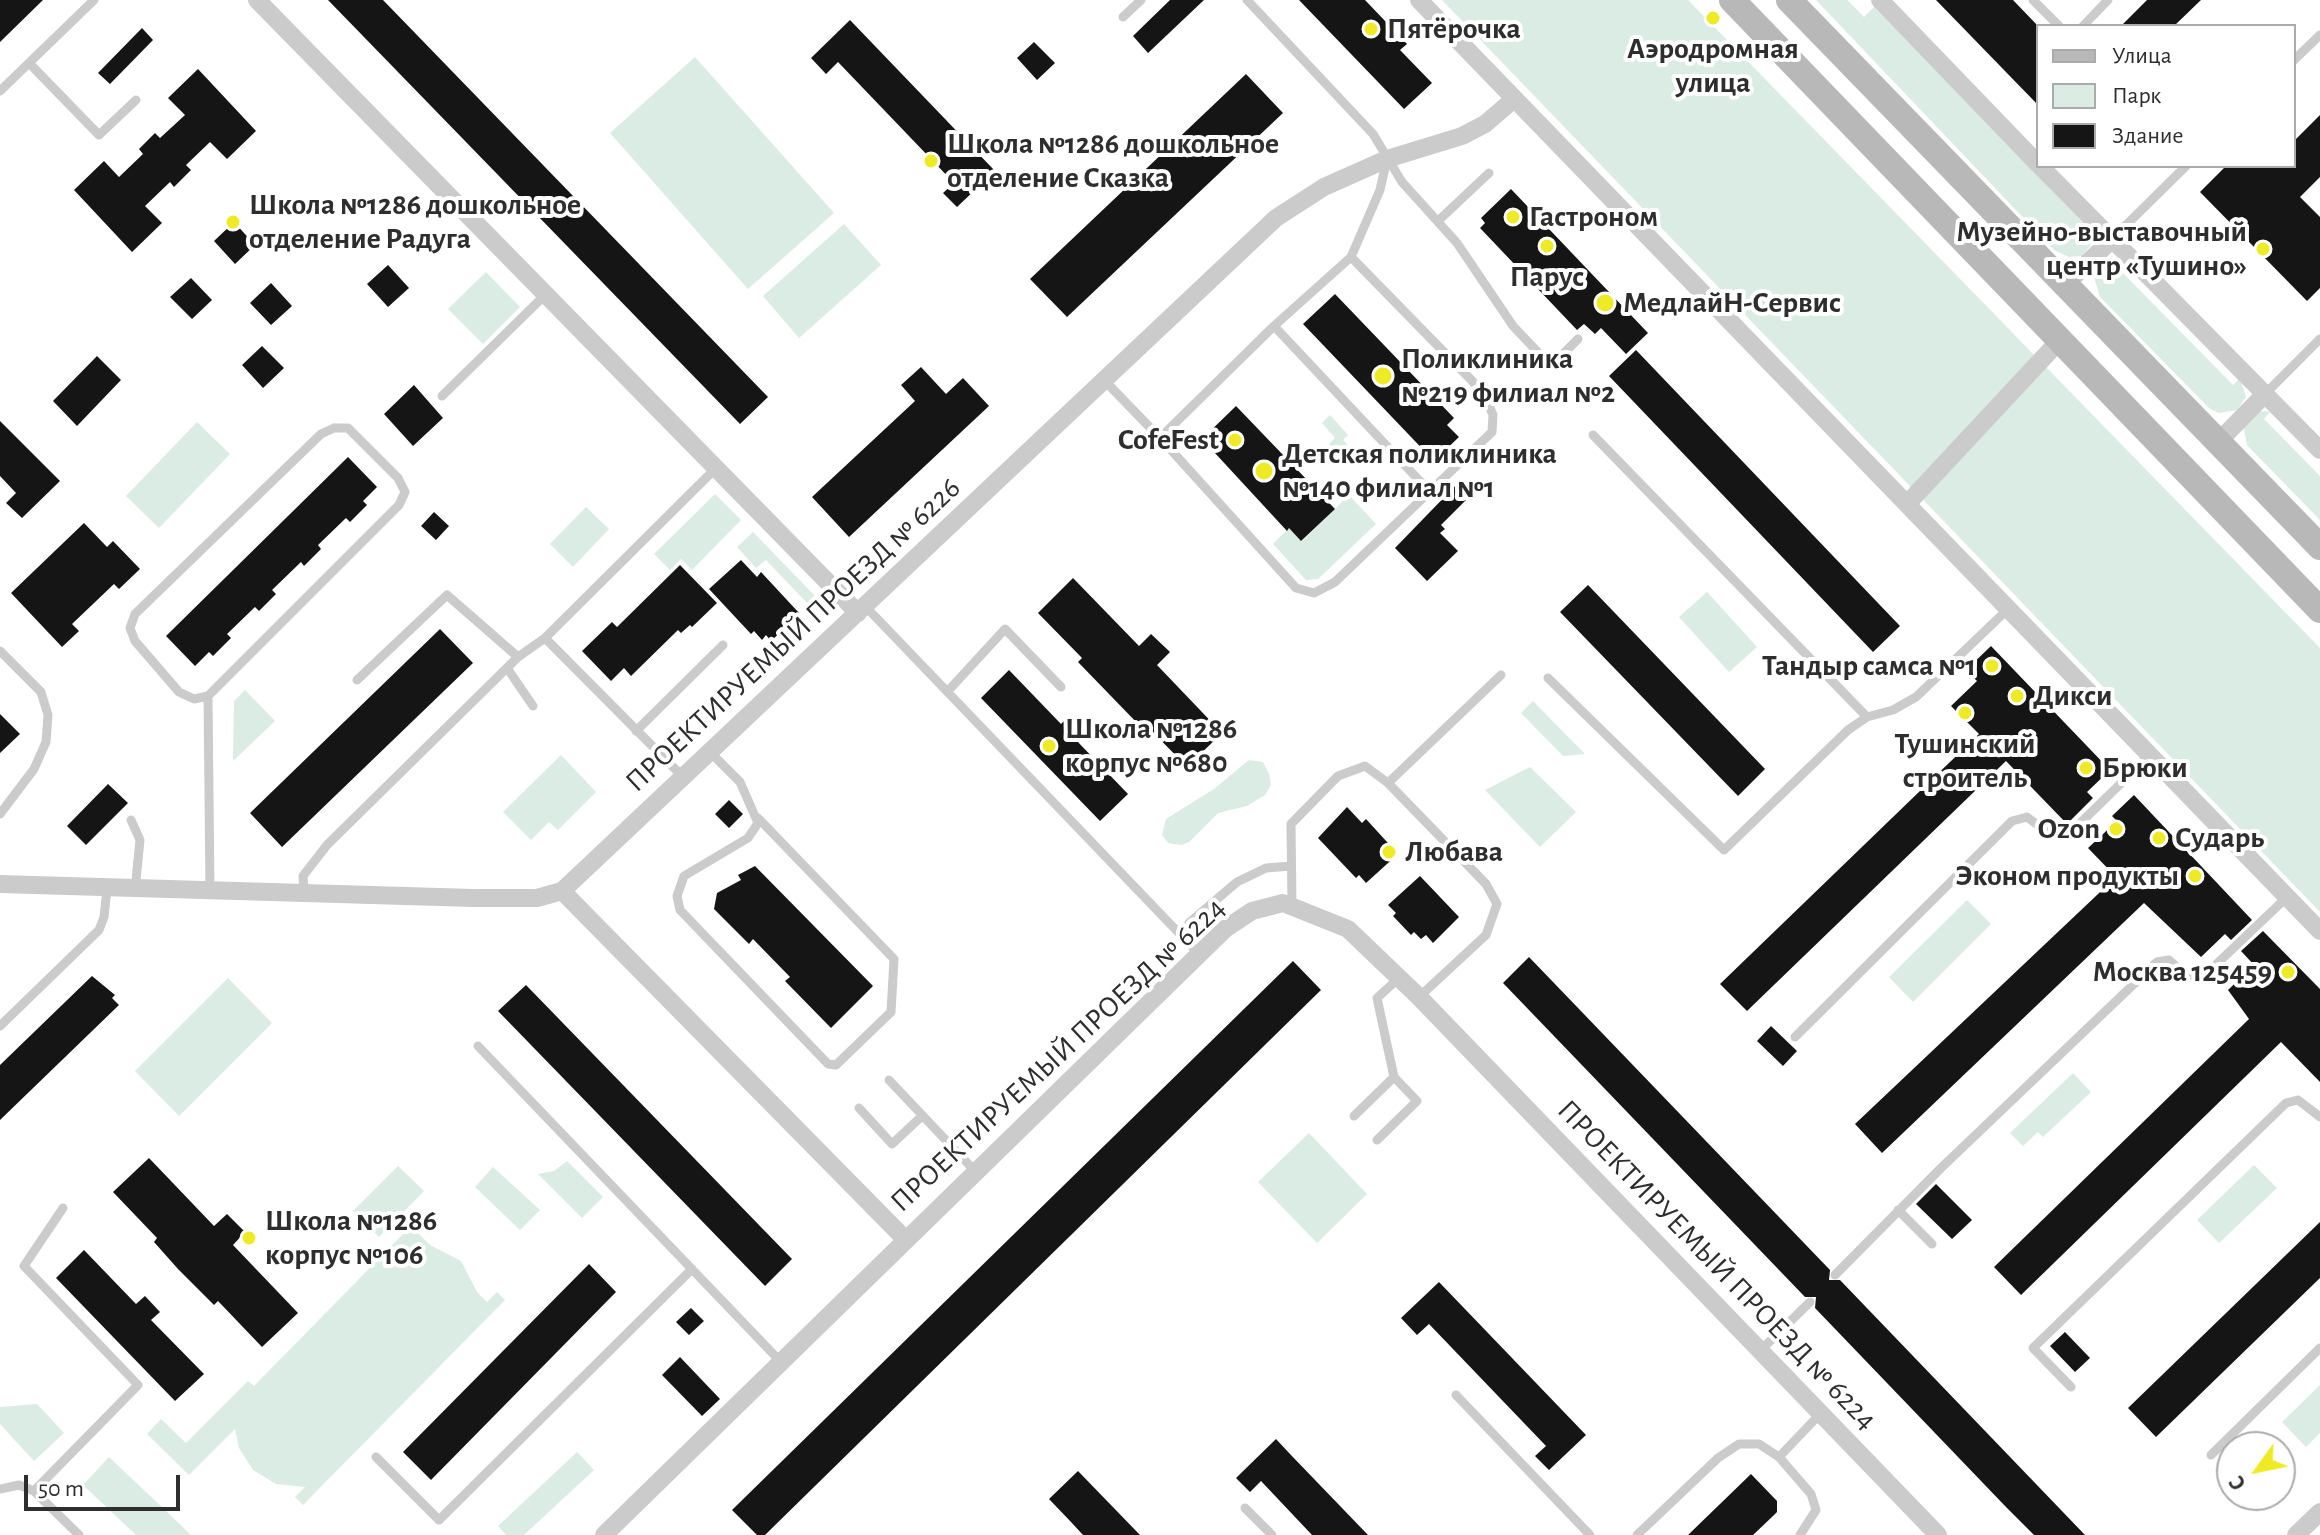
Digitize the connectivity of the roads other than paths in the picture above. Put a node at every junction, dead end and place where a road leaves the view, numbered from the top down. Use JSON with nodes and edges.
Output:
{"nodes":[{"id":1,"x":94,"y":0,"type":"edge"},
{"id":2,"x":257,"y":0,"type":"edge"},
{"id":3,"x":1141,"y":0,"type":"edge"},
{"id":4,"x":1247,"y":0,"type":"edge"},
{"id":5,"x":1419,"y":0,"type":"edge"},
{"id":6,"x":1732,"y":0,"type":"edge"},
{"id":7,"x":1789,"y":0,"type":"edge"},
{"id":8,"x":1880,"y":0,"type":"edge"},
{"id":9,"x":2033,"y":0,"type":"edge"},
{"id":10,"x":2108,"y":0,"type":"edge"},
{"id":11,"x":1123,"y":17,"type":"dead end"},
{"id":12,"x":2057,"y":24,"type":"edge"},
{"id":13,"x":2085,"y":24,"type":"edge"},
{"id":14,"x":2320,"y":35,"type":"edge"},
{"id":15,"x":2296,"y":58,"type":"edge"},
{"id":16,"x":29,"y":63,"type":"junction"},
{"id":17,"x":0,"y":91,"type":"edge"},
{"id":18,"x":1514,"y":99,"type":"junction"},
{"id":19,"x":136,"y":100,"type":"dead end"},
{"id":20,"x":1387,"y":159,"type":"junction"},
{"id":21,"x":2036,"y":162,"type":"edge"},
{"id":22,"x":2042,"y":168,"type":"edge"},
{"id":23,"x":2184,"y":168,"type":"edge"},
{"id":24,"x":1489,"y":173,"type":"dead end"},
{"id":25,"x":1438,"y":221,"type":"junction"},
{"id":26,"x":2111,"y":240,"type":"junction"},
{"id":27,"x":1351,"y":257,"type":"junction"},
{"id":28,"x":2066,"y":284,"type":"junction"},
{"id":29,"x":546,"y":294,"type":"junction"},
{"id":30,"x":1274,"y":326,"type":"junction"},
{"id":31,"x":1578,"y":339,"type":"dead end"},
{"id":32,"x":2320,"y":339,"type":"edge"},
{"id":33,"x":2060,"y":340,"type":"junction"},
{"id":34,"x":1104,"y":380,"type":"junction"},
{"id":35,"x":2265,"y":394,"type":"junction"},
{"id":36,"x":442,"y":396,"type":"dead end"},
{"id":37,"x":1593,"y":435,"type":"dead end"},
{"id":38,"x":1162,"y":440,"type":"junction"},
{"id":39,"x":2218,"y":442,"type":"junction"},
{"id":40,"x":2320,"y":450,"type":"edge"},
{"id":41,"x":716,"y":468,"type":"junction"},
{"id":42,"x":1431,"y":493,"type":"junction"},
{"id":43,"x":1907,"y":504,"type":"junction"},
{"id":44,"x":2320,"y":547,"type":"edge"},
{"id":45,"x":862,"y":609,"type":"junction"},
{"id":46,"x":2008,"y":609,"type":"junction"},
{"id":47,"x":2320,"y":610,"type":"edge"},
{"id":48,"x":545,"y":638,"type":"junction"},
{"id":49,"x":723,"y":645,"type":"dead end"},
{"id":50,"x":0,"y":651,"type":"edge"},
{"id":51,"x":518,"y":657,"type":"junction"},
{"id":52,"x":507,"y":668,"type":"junction"},
{"id":53,"x":1501,"y":675,"type":"dead end"},
{"id":54,"x":1548,"y":678,"type":"dead end"},
{"id":55,"x":357,"y":680,"type":"dead end"},
{"id":56,"x":1061,"y":687,"type":"dead end"},
{"id":57,"x":948,"y":691,"type":"junction"},
{"id":58,"x":208,"y":696,"type":"junction"},
{"id":59,"x":533,"y":706,"type":"dead end"},
{"id":60,"x":1867,"y":717,"type":"junction"},
{"id":61,"x":636,"y":731,"type":"junction"},
{"id":62,"x":710,"y":752,"type":"junction"},
{"id":63,"x":2150,"y":755,"type":"junction"},
{"id":64,"x":683,"y":777,"type":"junction"},
{"id":65,"x":1388,"y":783,"type":"junction"},
{"id":66,"x":0,"y":814,"type":"edge"},
{"id":67,"x":758,"y":818,"type":"junction"},
{"id":68,"x":131,"y":820,"type":"dead end"},
{"id":69,"x":1291,"y":866,"type":"junction"},
{"id":70,"x":0,"y":884,"type":"edge"},
{"id":71,"x":107,"y":889,"type":"junction"},
{"id":72,"x":135,"y":890,"type":"junction"},
{"id":73,"x":562,"y":891,"type":"junction"},
{"id":74,"x":210,"y":892,"type":"junction"},
{"id":75,"x":304,"y":892,"type":"junction"},
{"id":76,"x":2287,"y":897,"type":"junction"},
{"id":77,"x":1292,"y":906,"type":"junction"},
{"id":78,"x":1189,"y":923,"type":"dead end"},
{"id":79,"x":2320,"y":931,"type":"edge"},
{"id":80,"x":1199,"y":954,"type":"junction"},
{"id":81,"x":1399,"y":978,"type":"junction"},
{"id":82,"x":1419,"y":997,"type":"junction"},
{"id":83,"x":0,"y":1026,"type":"edge"},
{"id":84,"x":1795,"y":1037,"type":"dead end"},
{"id":85,"x":478,"y":1046,"type":"dead end"},
{"id":86,"x":1394,"y":1077,"type":"junction"},
{"id":87,"x":889,"y":1080,"type":"dead end"},
{"id":88,"x":859,"y":1108,"type":"dead end"},
{"id":89,"x":922,"y":1116,"type":"junction"},
{"id":90,"x":1354,"y":1116,"type":"dead end"},
{"id":91,"x":2320,"y":1117,"type":"edge"},
{"id":92,"x":1377,"y":1140,"type":"dead end"},
{"id":93,"x":975,"y":1171,"type":"junction"},
{"id":94,"x":63,"y":1208,"type":"dead end"},
{"id":95,"x":1898,"y":1210,"type":"junction"},
{"id":96,"x":905,"y":1239,"type":"junction"},
{"id":97,"x":1932,"y":1244,"type":"dead end"},
{"id":98,"x":692,"y":1269,"type":"junction"},
{"id":99,"x":1835,"y":1275,"type":"dead end"},
{"id":100,"x":1810,"y":1302,"type":"dead end"},
{"id":101,"x":2320,"y":1348,"type":"edge"},
{"id":102,"x":1761,"y":1350,"type":"junction"},
{"id":103,"x":780,"y":1361,"type":"junction"},
{"id":104,"x":2071,"y":1387,"type":"dead end"},
{"id":105,"x":1456,"y":1395,"type":"dead end"},
{"id":106,"x":1822,"y":1413,"type":"junction"},
{"id":107,"x":2211,"y":1455,"type":"dead end"},
{"id":108,"x":376,"y":1457,"type":"dead end"},
{"id":109,"x":1779,"y":1457,"type":"junction"},
{"id":110,"x":0,"y":1489,"type":"edge"},
{"id":111,"x":34,"y":1491,"type":"junction"},
{"id":112,"x":1245,"y":1508,"type":"dead end"},
{"id":113,"x":2320,"y":1512,"type":"edge"},
{"id":114,"x":79,"y":1535,"type":"edge"},
{"id":115,"x":604,"y":1535,"type":"edge"},
{"id":116,"x":1272,"y":1535,"type":"edge"},
{"id":117,"x":1590,"y":1535,"type":"edge"},
{"id":118,"x":1637,"y":1535,"type":"edge"},
{"id":119,"x":1800,"y":1535,"type":"edge"},
{"id":120,"x":1938,"y":1535,"type":"edge"},
{"id":121,"x":2296,"y":1535,"type":"edge"}],
"edges":[{"from":1,"to":16,"type":"lane"},
{"from":2,"to":29,"type":"street"},
{"from":3,"to":11,"type":"lane"},
{"from":4,"to":20,"type":"lane"},
{"from":5,"to":18,"type":"street"},
{"from":6,"to":33,"type":"main road"},
{"from":7,"to":28,"type":"main road"},
{"from":8,"to":21,"type":"street"},
{"from":9,"to":12,"type":"lane"},
{"from":10,"to":13,"type":"lane"},
{"from":14,"to":15,"type":"lane"},
{"from":16,"to":17,"type":"lane"},
{"from":16,"to":19,"type":"lane"},
{"from":18,"to":20,"type":"street","name":"ПРОЕКТИРУЕМЫЙ ПРОЕЗД № 6226"},
{"from":18,"to":43,"type":"street"},
{"from":20,"to":25,"type":"lane"},
{"from":20,"to":27,"type":"lane"},
{"from":20,"to":34,"type":"street","name":"ПРОЕКТИРУЕМЫЙ ПРОЕЗД № 6226"},
{"from":22,"to":26,"type":"street"},
{"from":23,"to":26,"type":"lane"},
{"from":24,"to":25,"type":"lane"},
{"from":25,"to":31,"type":"lane"},
{"from":26,"to":28,"type":"street"},
{"from":26,"to":35,"type":"street"},
{"from":27,"to":30,"type":"lane"},
{"from":27,"to":42,"type":"lane"},
{"from":28,"to":39,"type":"main road"},
{"from":29,"to":36,"type":"lane"},
{"from":29,"to":41,"type":"street"},
{"from":30,"to":38,"type":"lane"},
{"from":30,"to":42,"type":"lane"},
{"from":32,"to":35,"type":"lane"},
{"from":33,"to":43,"type":"street"},
{"from":33,"to":47,"type":"main road"},
{"from":34,"to":38,"type":"lane"},
{"from":34,"to":45,"type":"street","name":"ПРОЕКТИРУЕМЫЙ ПРОЕЗД № 6226"},
{"from":35,"to":39,"type":"street"},
{"from":35,"to":40,"type":"street"},
{"from":37,"to":60,"type":"lane"},
{"from":38,"to":42,"type":"lane"},
{"from":39,"to":44,"type":"main road"},
{"from":41,"to":45,"type":"street"},
{"from":41,"to":48,"type":"lane"},
{"from":43,"to":46,"type":"street"},
{"from":45,"to":57,"type":"lane"},
{"from":45,"to":62,"type":"street","name":"ПРОЕКТИРУЕМЫЙ ПРОЕЗД № 6226"},
{"from":46,"to":60,"type":"lane"},
{"from":46,"to":63,"type":"street"},
{"from":48,"to":51,"type":"lane"},
{"from":48,"to":61,"type":"lane"},
{"from":49,"to":61,"type":"lane"},
{"from":50,"to":66,"type":"lane"},
{"from":51,"to":52,"type":"lane"},
{"from":51,"to":55,"type":"lane"},
{"from":52,"to":59,"type":"lane"},
{"from":52,"to":75,"type":"lane"},
{"from":53,"to":65,"type":"lane"},
{"from":54,"to":60,"type":"lane"},
{"from":56,"to":57,"type":"lane"},
{"from":57,"to":80,"type":"lane"},
{"from":58,"to":58,"type":"lane"},
{"from":58,"to":74,"type":"lane"},
{"from":61,"to":64,"type":"lane"},
{"from":62,"to":64,"type":"street","name":"ПРОЕКТИРУЕМЫЙ ПРОЕЗД № 6226"},
{"from":62,"to":67,"type":"lane"},
{"from":63,"to":76,"type":"street"},
{"from":63,"to":84,"type":"lane"},
{"from":64,"to":73,"type":"street","name":"ПРОЕКТИРУЕМЫЙ ПРОЕЗД № 6226"},
{"from":65,"to":69,"type":"lane"},
{"from":65,"to":82,"type":"lane"},
{"from":67,"to":67,"type":"lane"},
{"from":68,"to":72,"type":"lane"},
{"from":69,"to":77,"type":"lane"},
{"from":69,"to":78,"type":"lane"},
{"from":70,"to":71,"type":"street"},
{"from":71,"to":72,"type":"street"},
{"from":71,"to":83,"type":"lane"},
{"from":72,"to":74,"type":"street"},
{"from":73,"to":75,"type":"street"},
{"from":73,"to":96,"type":"street"},
{"from":74,"to":75,"type":"street"},
{"from":76,"to":79,"type":"street"},
{"from":76,"to":95,"type":"lane"},
{"from":77,"to":80,"type":"street","name":"ПРОЕКТИРУЕМЫЙ ПРОЕЗД № 6224"},
{"from":77,"to":81,"type":"street","name":"ПРОЕКТИРУЕМЫЙ ПРОЕЗД № 6224"},
{"from":80,"to":93,"type":"street","name":"ПРОЕКТИРУЕМЫЙ ПРОЕЗД № 6224"},
{"from":81,"to":82,"type":"street","name":"ПРОЕКТИРУЕМЫЙ ПРОЕЗД № 6224"},
{"from":81,"to":86,"type":"lane"},
{"from":82,"to":102,"type":"street","name":"ПРОЕКТИРУЕМЫЙ ПРОЕЗД № 6224"},
{"from":85,"to":98,"type":"lane"},
{"from":86,"to":90,"type":"lane"},
{"from":86,"to":92,"type":"lane"},
{"from":87,"to":89,"type":"lane"},
{"from":88,"to":89,"type":"lane"},
{"from":89,"to":93,"type":"lane"},
{"from":91,"to":104,"type":"lane"},
{"from":93,"to":96,"type":"street","name":"ПРОЕКТИРУЕМЫЙ ПРОЕЗД № 6224"},
{"from":94,"to":111,"type":"lane"},
{"from":95,"to":97,"type":"lane"},
{"from":95,"to":99,"type":"lane"},
{"from":96,"to":103,"type":"street","name":"ПРОЕКТИРУЕМЫЙ ПРОЕЗД № 6224"},
{"from":98,"to":103,"type":"lane"},
{"from":98,"to":108,"type":"lane"},
{"from":100,"to":102,"type":"lane"},
{"from":101,"to":107,"type":"lane"},
{"from":102,"to":106,"type":"street","name":"ПРОЕКТИРУЕМЫЙ ПРОЕЗД № 6224"},
{"from":103,"to":115,"type":"street","name":"ПРОЕКТИРУЕМЫЙ ПРОЕЗД № 6224"},
{"from":105,"to":117,"type":"lane"},
{"from":106,"to":109,"type":"lane"},
{"from":106,"to":120,"type":"street","name":"ПРОЕКТИРУЕМЫЙ ПРОЕЗД № 6224"},
{"from":109,"to":118,"type":"lane"},
{"from":109,"to":119,"type":"lane"},
{"from":110,"to":111,"type":"lane"},
{"from":111,"to":114,"type":"lane"},
{"from":112,"to":116,"type":"lane"},
{"from":113,"to":121,"type":"street"}]}
